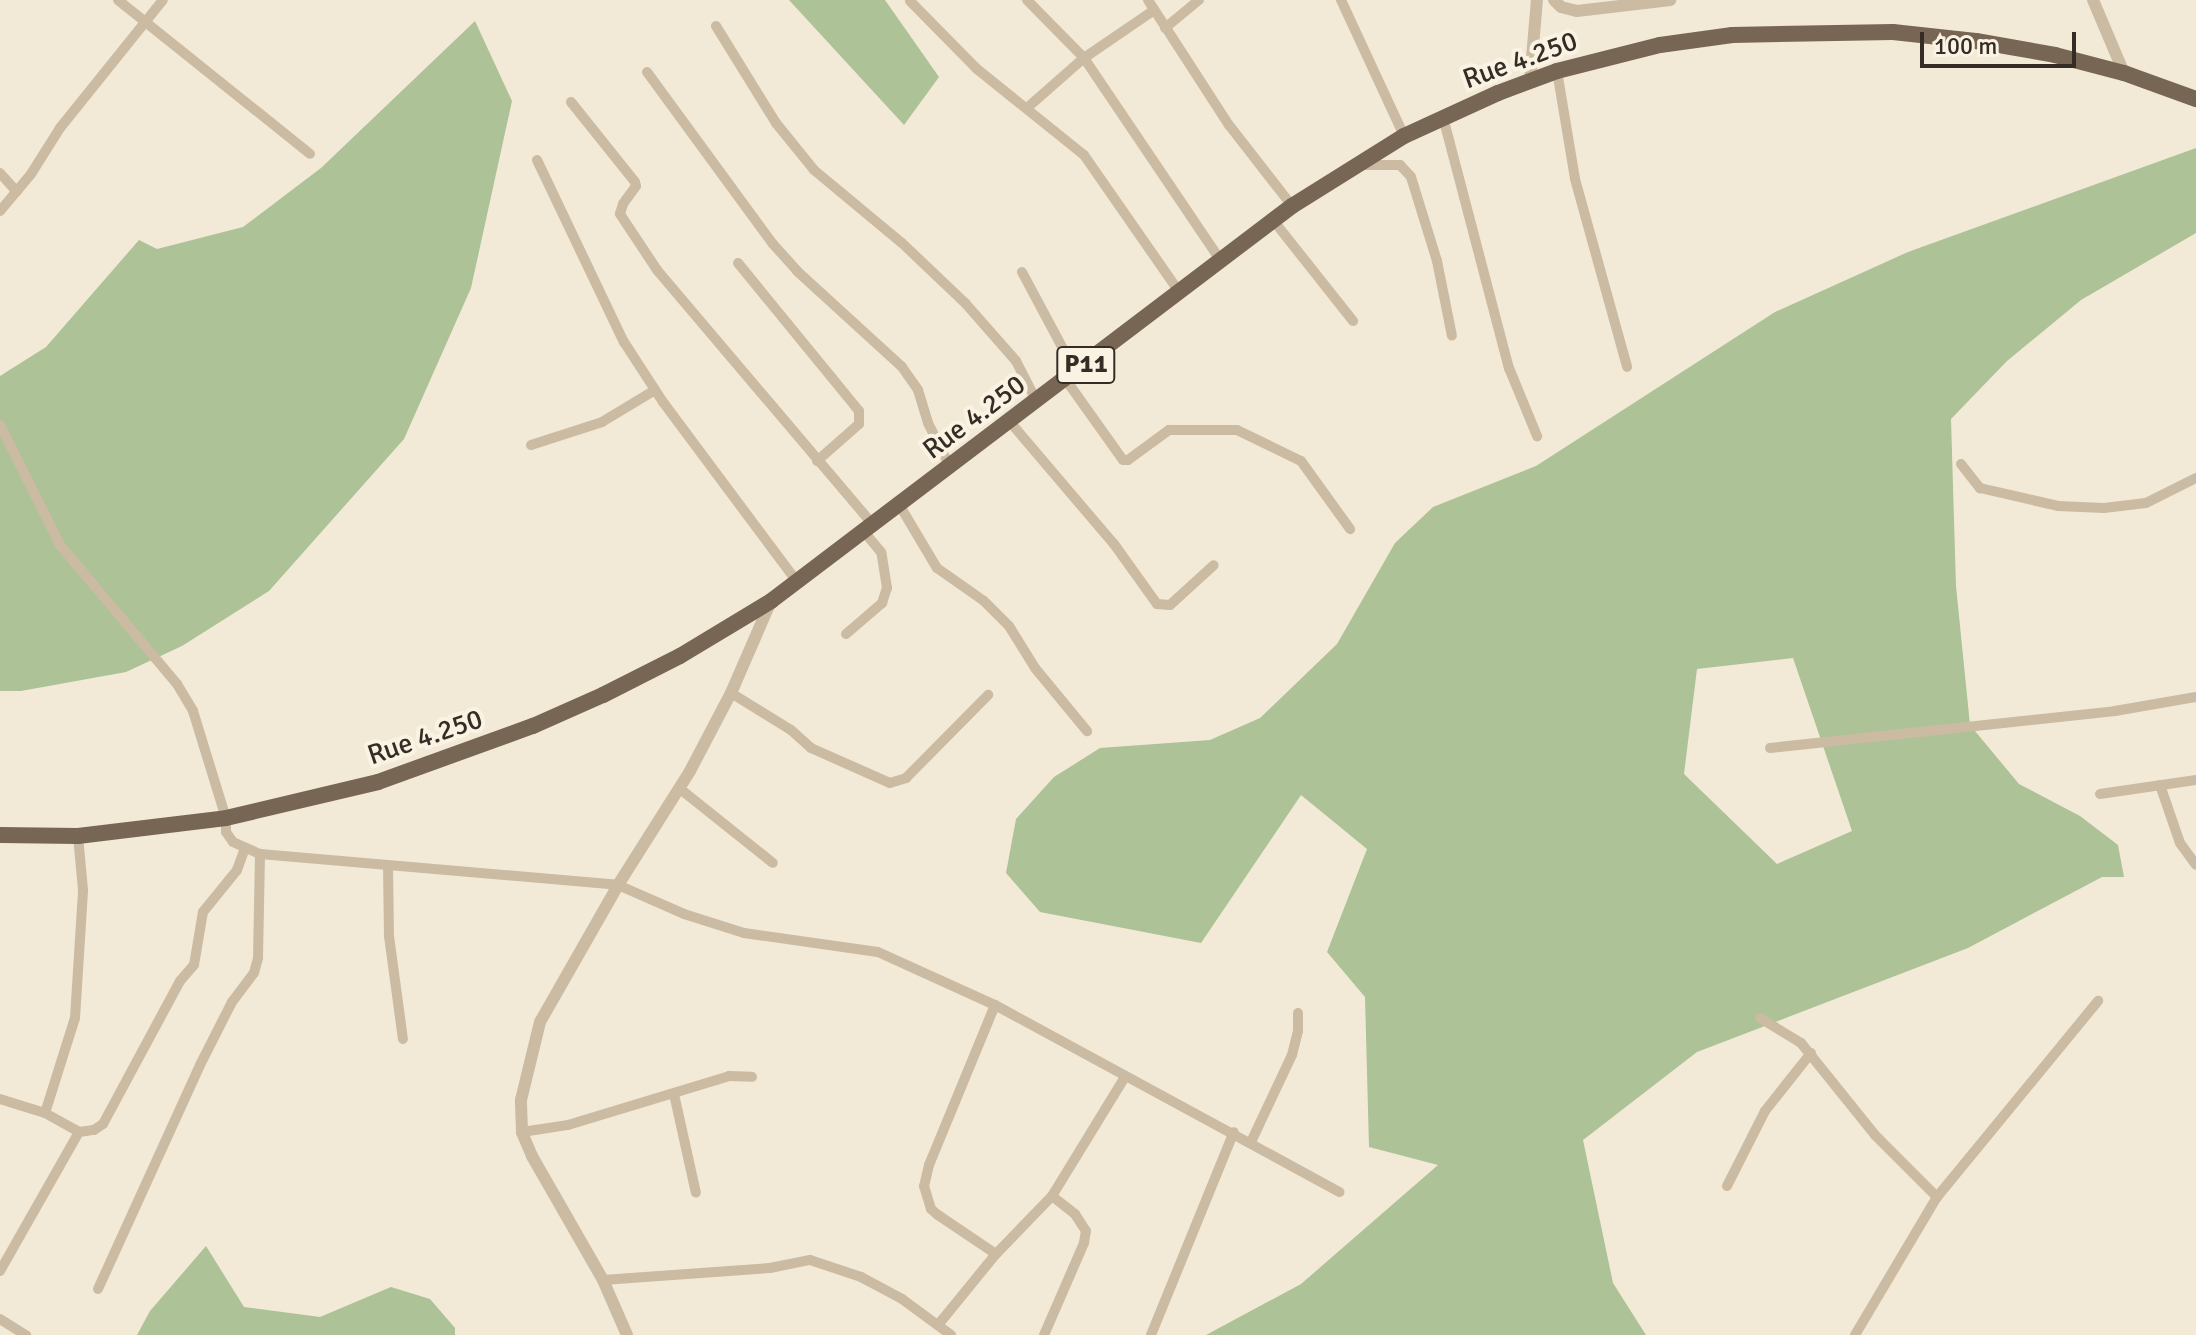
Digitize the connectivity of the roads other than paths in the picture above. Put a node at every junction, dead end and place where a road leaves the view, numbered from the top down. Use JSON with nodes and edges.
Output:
{"nodes":[{"id":1,"x":118,"y":0,"type":"edge"},
{"id":2,"x":163,"y":0,"type":"edge"},
{"id":3,"x":1027,"y":0,"type":"edge"},
{"id":4,"x":1148,"y":0,"type":"edge"},
{"id":5,"x":1199,"y":0,"type":"edge"},
{"id":6,"x":1341,"y":0,"type":"edge"},
{"id":7,"x":1537,"y":0,"type":"edge"},
{"id":8,"x":1554,"y":0,"type":"edge"},
{"id":9,"x":1663,"y":0,"type":"edge"},
{"id":10,"x":2093,"y":0,"type":"edge"},
{"id":11,"x":910,"y":1,"type":"edge"},
{"id":12,"x":1153,"y":11,"type":"junction"},
{"id":13,"x":147,"y":22,"type":"junction"},
{"id":14,"x":716,"y":26,"type":"dead end"},
{"id":15,"x":1165,"y":28,"type":"junction"},
{"id":16,"x":1084,"y":58,"type":"junction"},
{"id":17,"x":1557,"y":71,"type":"junction"},
{"id":18,"x":647,"y":72,"type":"dead end"},
{"id":19,"x":2124,"y":73,"type":"junction"},
{"id":20,"x":1530,"y":81,"type":"junction"},
{"id":21,"x":2196,"y":99,"type":"edge"},
{"id":22,"x":571,"y":102,"type":"dead end"},
{"id":23,"x":1027,"y":108,"type":"junction"},
{"id":24,"x":1443,"y":117,"type":"junction"},
{"id":25,"x":1404,"y":136,"type":"junction"},
{"id":26,"x":310,"y":154,"type":"dead end"},
{"id":27,"x":537,"y":160,"type":"dead end"},
{"id":28,"x":1356,"y":165,"type":"junction"},
{"id":29,"x":0,"y":173,"type":"edge"},
{"id":30,"x":17,"y":192,"type":"junction"},
{"id":31,"x":1292,"y":206,"type":"junction"},
{"id":32,"x":0,"y":211,"type":"edge"},
{"id":33,"x":1273,"y":220,"type":"junction"},
{"id":34,"x":1221,"y":261,"type":"junction"},
{"id":35,"x":738,"y":263,"type":"dead end"},
{"id":36,"x":1022,"y":272,"type":"dead end"},
{"id":37,"x":1180,"y":293,"type":"junction"},
{"id":38,"x":1353,"y":321,"type":"dead end"},
{"id":39,"x":1452,"y":336,"type":"dead end"},
{"id":40,"x":1627,"y":367,"type":"dead end"},
{"id":41,"x":1071,"y":376,"type":"junction"},
{"id":42,"x":655,"y":390,"type":"junction"},
{"id":43,"x":1037,"y":402,"type":"junction"},
{"id":44,"x":1010,"y":422,"type":"junction"},
{"id":45,"x":0,"y":425,"type":"edge"},
{"id":46,"x":1537,"y":436,"type":"dead end"},
{"id":47,"x":531,"y":445,"type":"dead end"},
{"id":48,"x":817,"y":461,"type":"junction"},
{"id":49,"x":1961,"y":464,"type":"dead end"},
{"id":50,"x":950,"y":467,"type":"junction"},
{"id":51,"x":2196,"y":478,"type":"edge"},
{"id":52,"x":900,"y":506,"type":"junction"},
{"id":53,"x":1350,"y":529,"type":"dead end"},
{"id":54,"x":870,"y":530,"type":"junction"},
{"id":55,"x":1214,"y":565,"type":"dead end"},
{"id":56,"x":797,"y":582,"type":"junction"},
{"id":57,"x":771,"y":601,"type":"junction"},
{"id":58,"x":846,"y":634,"type":"dead end"},
{"id":59,"x":731,"y":693,"type":"junction"},
{"id":60,"x":988,"y":695,"type":"dead end"},
{"id":61,"x":2196,"y":697,"type":"edge"},
{"id":62,"x":1087,"y":731,"type":"dead end"},
{"id":63,"x":1770,"y":748,"type":"dead end"},
{"id":64,"x":2196,"y":780,"type":"edge"},
{"id":65,"x":2160,"y":785,"type":"junction"},
{"id":66,"x":679,"y":788,"type":"junction"},
{"id":67,"x":2100,"y":794,"type":"dead end"},
{"id":68,"x":226,"y":818,"type":"junction"},
{"id":69,"x":0,"y":835,"type":"edge"},
{"id":70,"x":78,"y":836,"type":"junction"},
{"id":71,"x":245,"y":848,"type":"junction"},
{"id":72,"x":260,"y":854,"type":"junction"},
{"id":73,"x":773,"y":863,"type":"dead end"},
{"id":74,"x":388,"y":865,"type":"junction"},
{"id":75,"x":2196,"y":865,"type":"edge"},
{"id":76,"x":618,"y":885,"type":"junction"},
{"id":77,"x":2098,"y":1001,"type":"dead end"},
{"id":78,"x":995,"y":1005,"type":"junction"},
{"id":79,"x":1298,"y":1013,"type":"dead end"},
{"id":80,"x":1760,"y":1018,"type":"dead end"},
{"id":81,"x":403,"y":1039,"type":"dead end"},
{"id":82,"x":1811,"y":1053,"type":"junction"},
{"id":83,"x":752,"y":1077,"type":"dead end"},
{"id":84,"x":1125,"y":1077,"type":"junction"},
{"id":85,"x":674,"y":1094,"type":"junction"},
{"id":86,"x":0,"y":1099,"type":"edge"},
{"id":87,"x":45,"y":1113,"type":"junction"},
{"id":88,"x":79,"y":1132,"type":"junction"},
{"id":89,"x":522,"y":1132,"type":"junction"},
{"id":90,"x":1234,"y":1132,"type":"junction"},
{"id":91,"x":1251,"y":1142,"type":"junction"},
{"id":92,"x":1727,"y":1186,"type":"dead end"},
{"id":93,"x":1340,"y":1192,"type":"dead end"},
{"id":94,"x":696,"y":1193,"type":"dead end"},
{"id":95,"x":1052,"y":1196,"type":"junction"},
{"id":96,"x":1937,"y":1197,"type":"junction"},
{"id":97,"x":996,"y":1254,"type":"junction"},
{"id":98,"x":0,"y":1271,"type":"edge"},
{"id":99,"x":603,"y":1280,"type":"junction"},
{"id":100,"x":98,"y":1289,"type":"dead end"},
{"id":101,"x":0,"y":1319,"type":"edge"},
{"id":102,"x":938,"y":1325,"type":"junction"},
{"id":103,"x":26,"y":1335,"type":"edge"},
{"id":104,"x":627,"y":1335,"type":"edge"},
{"id":105,"x":951,"y":1335,"type":"edge"},
{"id":106,"x":1044,"y":1335,"type":"edge"},
{"id":107,"x":1151,"y":1335,"type":"edge"},
{"id":108,"x":1855,"y":1335,"type":"edge"}],
"edges":[{"from":1,"to":13,"type":"street"},
{"from":2,"to":13,"type":"street"},
{"from":3,"to":16,"type":"street"},
{"from":4,"to":12,"type":"street"},
{"from":5,"to":15,"type":"street"},
{"from":6,"to":25,"type":"street"},
{"from":7,"to":20,"type":"street"},
{"from":8,"to":9,"type":"street"},
{"from":10,"to":19,"type":"street"},
{"from":11,"to":23,"type":"street"},
{"from":12,"to":15,"type":"street"},
{"from":12,"to":16,"type":"street"},
{"from":13,"to":26,"type":"street"},
{"from":13,"to":30,"type":"street"},
{"from":14,"to":43,"type":"street"},
{"from":15,"to":31,"type":"street"},
{"from":16,"to":23,"type":"street"},
{"from":16,"to":34,"type":"street"},
{"from":17,"to":19,"type":"main road","name":"Rue 4.250","number":"P11"},
{"from":17,"to":20,"type":"main road","name":"Rue 4.250","number":"P11"},
{"from":17,"to":40,"type":"street"},
{"from":18,"to":50,"type":"street"},
{"from":19,"to":21,"type":"main road","name":"Rue 4.250","number":"P11"},
{"from":20,"to":24,"type":"main road","name":"Rue 4.250","number":"P11"},
{"from":22,"to":48,"type":"street"},
{"from":23,"to":37,"type":"street"},
{"from":24,"to":25,"type":"main road","name":"Rue 4.250","number":"P11"},
{"from":24,"to":46,"type":"street"},
{"from":25,"to":28,"type":"main road","name":"Rue 4.250","number":"P11"},
{"from":27,"to":42,"type":"street"},
{"from":28,"to":31,"type":"main road","name":"Rue 4.250","number":"P11"},
{"from":28,"to":39,"type":"street"},
{"from":29,"to":30,"type":"street"},
{"from":30,"to":32,"type":"street"},
{"from":31,"to":33,"type":"main road","name":"Rue 4.250","number":"P11"},
{"from":33,"to":34,"type":"main road","name":"Rue 4.250","number":"P11"},
{"from":33,"to":38,"type":"street"},
{"from":34,"to":37,"type":"main road","name":"Rue 4.250","number":"P11"},
{"from":35,"to":48,"type":"street"},
{"from":36,"to":41,"type":"street"},
{"from":37,"to":41,"type":"main road","name":"Rue 4.250","number":"P11"},
{"from":41,"to":43,"type":"main road","name":"Rue 4.250","number":"P11"},
{"from":41,"to":53,"type":"street"},
{"from":42,"to":47,"type":"street"},
{"from":42,"to":56,"type":"street"},
{"from":43,"to":44,"type":"main road","name":"Rue 4.250","number":"P11"},
{"from":44,"to":50,"type":"main road","name":"Rue 4.250","number":"P11"},
{"from":44,"to":55,"type":"street"},
{"from":45,"to":68,"type":"street"},
{"from":48,"to":54,"type":"street"},
{"from":49,"to":51,"type":"street"},
{"from":50,"to":52,"type":"main road","name":"Rue 4.250","number":"P11"},
{"from":52,"to":54,"type":"main road","name":"Rue 4.250","number":"P11"},
{"from":52,"to":62,"type":"street"},
{"from":54,"to":56,"type":"main road","name":"Rue 4.250","number":"P11"},
{"from":54,"to":58,"type":"street"},
{"from":56,"to":57,"type":"main road","name":"Rue 4.250","number":"P11"},
{"from":57,"to":59,"type":"street"},
{"from":57,"to":68,"type":"main road","name":"Rue 4.250","number":"P11"},
{"from":59,"to":60,"type":"street"},
{"from":59,"to":66,"type":"street"},
{"from":61,"to":63,"type":"street"},
{"from":64,"to":65,"type":"street"},
{"from":65,"to":67,"type":"street"},
{"from":65,"to":75,"type":"street"},
{"from":66,"to":73,"type":"street"},
{"from":66,"to":76,"type":"street"},
{"from":68,"to":70,"type":"main road","name":"Rue 4.250","number":"P11"},
{"from":68,"to":71,"type":"street"},
{"from":69,"to":70,"type":"main road","name":"Rue 4.250","number":"P11"},
{"from":70,"to":87,"type":"street"},
{"from":71,"to":72,"type":"street"},
{"from":71,"to":88,"type":"street"},
{"from":72,"to":74,"type":"street"},
{"from":72,"to":100,"type":"street"},
{"from":74,"to":76,"type":"street"},
{"from":74,"to":81,"type":"street"},
{"from":76,"to":78,"type":"street"},
{"from":76,"to":89,"type":"street"},
{"from":77,"to":96,"type":"street"},
{"from":78,"to":84,"type":"street"},
{"from":78,"to":97,"type":"street"},
{"from":79,"to":91,"type":"street"},
{"from":80,"to":82,"type":"street"},
{"from":82,"to":92,"type":"street"},
{"from":82,"to":96,"type":"street"},
{"from":83,"to":85,"type":"street"},
{"from":84,"to":90,"type":"street"},
{"from":84,"to":95,"type":"street"},
{"from":85,"to":89,"type":"street"},
{"from":85,"to":94,"type":"street"},
{"from":86,"to":87,"type":"street"},
{"from":87,"to":88,"type":"street"},
{"from":88,"to":98,"type":"street"},
{"from":89,"to":99,"type":"street"},
{"from":90,"to":91,"type":"street"},
{"from":90,"to":107,"type":"street"},
{"from":91,"to":93,"type":"street"},
{"from":95,"to":97,"type":"street"},
{"from":95,"to":106,"type":"street"},
{"from":96,"to":108,"type":"street"},
{"from":97,"to":102,"type":"street"},
{"from":99,"to":102,"type":"street"},
{"from":99,"to":104,"type":"street"},
{"from":101,"to":103,"type":"street"},
{"from":102,"to":105,"type":"street"}]}
